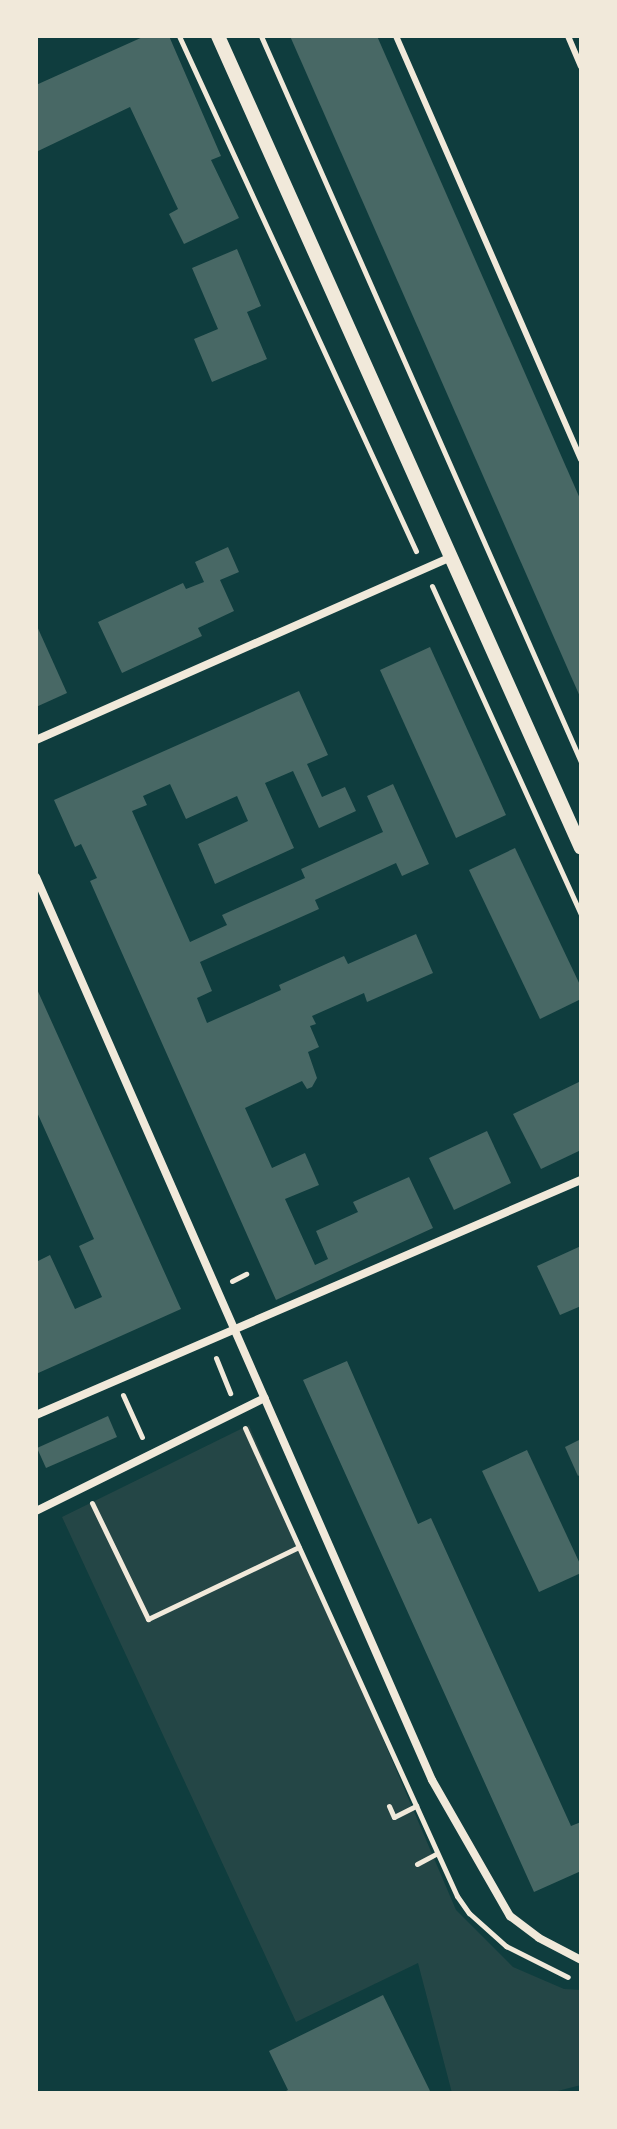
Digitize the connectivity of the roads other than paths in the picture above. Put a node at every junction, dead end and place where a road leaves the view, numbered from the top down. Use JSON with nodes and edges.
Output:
{"nodes":[{"id":1,"x":218,"y":36,"type":"edge"},
{"id":2,"x":396,"y":36,"type":"edge"},
{"id":3,"x":568,"y":36,"type":"edge"},
{"id":4,"x":581,"y":66,"type":"edge"},
{"id":5,"x":581,"y":459,"type":"edge"},
{"id":6,"x":451,"y":557,"type":"junction"},
{"id":7,"x":36,"y":740,"type":"edge"},
{"id":8,"x":581,"y":848,"type":"edge"},
{"id":9,"x":36,"y":877,"type":"edge"},
{"id":10,"x":581,"y":1180,"type":"edge"},
{"id":11,"x":233,"y":1328,"type":"junction"},
{"id":12,"x":265,"y":1398,"type":"junction"},
{"id":13,"x":36,"y":1415,"type":"edge"},
{"id":14,"x":36,"y":1511,"type":"edge"},
{"id":15,"x":581,"y":1960,"type":"edge"}],
"edges":[{"from":1,"to":6,"type":"street"},
{"from":2,"to":5,"type":"lane"},
{"from":3,"to":4,"type":"lane"},
{"from":6,"to":7,"type":"street"},
{"from":6,"to":8,"type":"street"},
{"from":9,"to":11,"type":"street"},
{"from":10,"to":11,"type":"street"},
{"from":11,"to":12,"type":"street"},
{"from":11,"to":13,"type":"street"},
{"from":12,"to":14,"type":"street"},
{"from":12,"to":15,"type":"street"}]}
